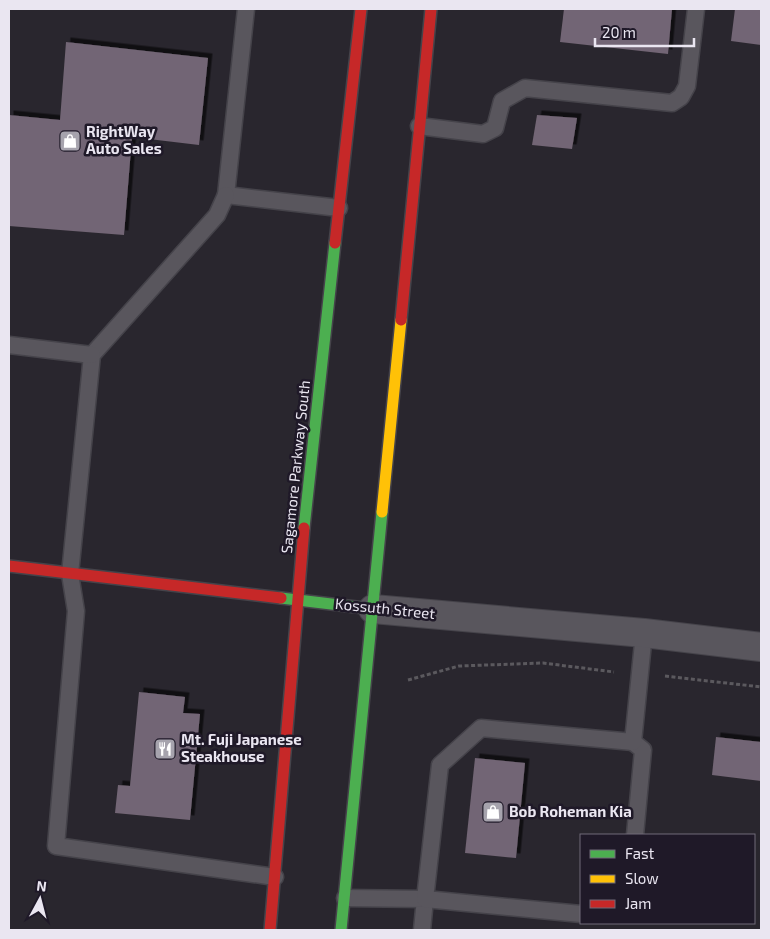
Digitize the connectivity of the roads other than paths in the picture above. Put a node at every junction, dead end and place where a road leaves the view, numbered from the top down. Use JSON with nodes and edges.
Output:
{"nodes":[{"id":1,"x":246,"y":9,"type":"edge"},
{"id":2,"x":361,"y":9,"type":"edge"},
{"id":3,"x":431,"y":9,"type":"edge"},
{"id":4,"x":696,"y":9,"type":"edge"},
{"id":5,"x":420,"y":126,"type":"junction"},
{"id":6,"x":226,"y":195,"type":"junction"},
{"id":7,"x":339,"y":208,"type":"junction"},
{"id":8,"x":9,"y":345,"type":"edge"},
{"id":9,"x":92,"y":355,"type":"junction"},
{"id":10,"x":9,"y":566,"type":"edge"},
{"id":11,"x":70,"y":574,"type":"junction"},
{"id":12,"x":298,"y":600,"type":"junction"},
{"id":13,"x":373,"y":609,"type":"junction"},
{"id":14,"x":644,"y":633,"type":"junction"},
{"id":15,"x":761,"y":647,"type":"edge"},
{"id":16,"x":633,"y":742,"type":"junction"},
{"id":17,"x":635,"y":834,"type":"edge"},
{"id":18,"x":275,"y":877,"type":"junction"},
{"id":19,"x":345,"y":898,"type":"junction"},
{"id":20,"x":424,"y":900,"type":"junction"},
{"id":21,"x":580,"y":914,"type":"edge"},
{"id":22,"x":270,"y":930,"type":"edge"},
{"id":23,"x":341,"y":930,"type":"edge"},
{"id":24,"x":422,"y":930,"type":"edge"}],
"edges":[{"from":1,"to":6,"type":"lane"},
{"from":2,"to":7,"type":"main road","name":"Sagamore Parkway South"},
{"from":3,"to":5,"type":"main road"},
{"from":4,"to":5,"type":"lane"},
{"from":5,"to":13,"type":"main road"},
{"from":6,"to":7,"type":"lane"},
{"from":6,"to":9,"type":"lane"},
{"from":7,"to":12,"type":"main road","name":"Sagamore Parkway South"},
{"from":8,"to":9,"type":"lane"},
{"from":9,"to":11,"type":"lane"},
{"from":10,"to":11,"type":"main road","name":"Kossuth Street"},
{"from":11,"to":12,"type":"main road","name":"Kossuth Street"},
{"from":11,"to":18,"type":"lane"},
{"from":12,"to":13,"type":"main road","name":"Kossuth Street"},
{"from":12,"to":18,"type":"main road","name":"Sagamore Parkway South"},
{"from":13,"to":14,"type":"street","name":"Kossuth Street"},
{"from":13,"to":19,"type":"main road"},
{"from":14,"to":15,"type":"street","name":"Kossuth Street"},
{"from":14,"to":16,"type":"lane"},
{"from":16,"to":17,"type":"lane"},
{"from":16,"to":20,"type":"lane"},
{"from":18,"to":22,"type":"main road","name":"Sagamore Parkway South"},
{"from":19,"to":20,"type":"lane"},
{"from":19,"to":23,"type":"main road"},
{"from":20,"to":21,"type":"lane"},
{"from":20,"to":24,"type":"lane"}]}
